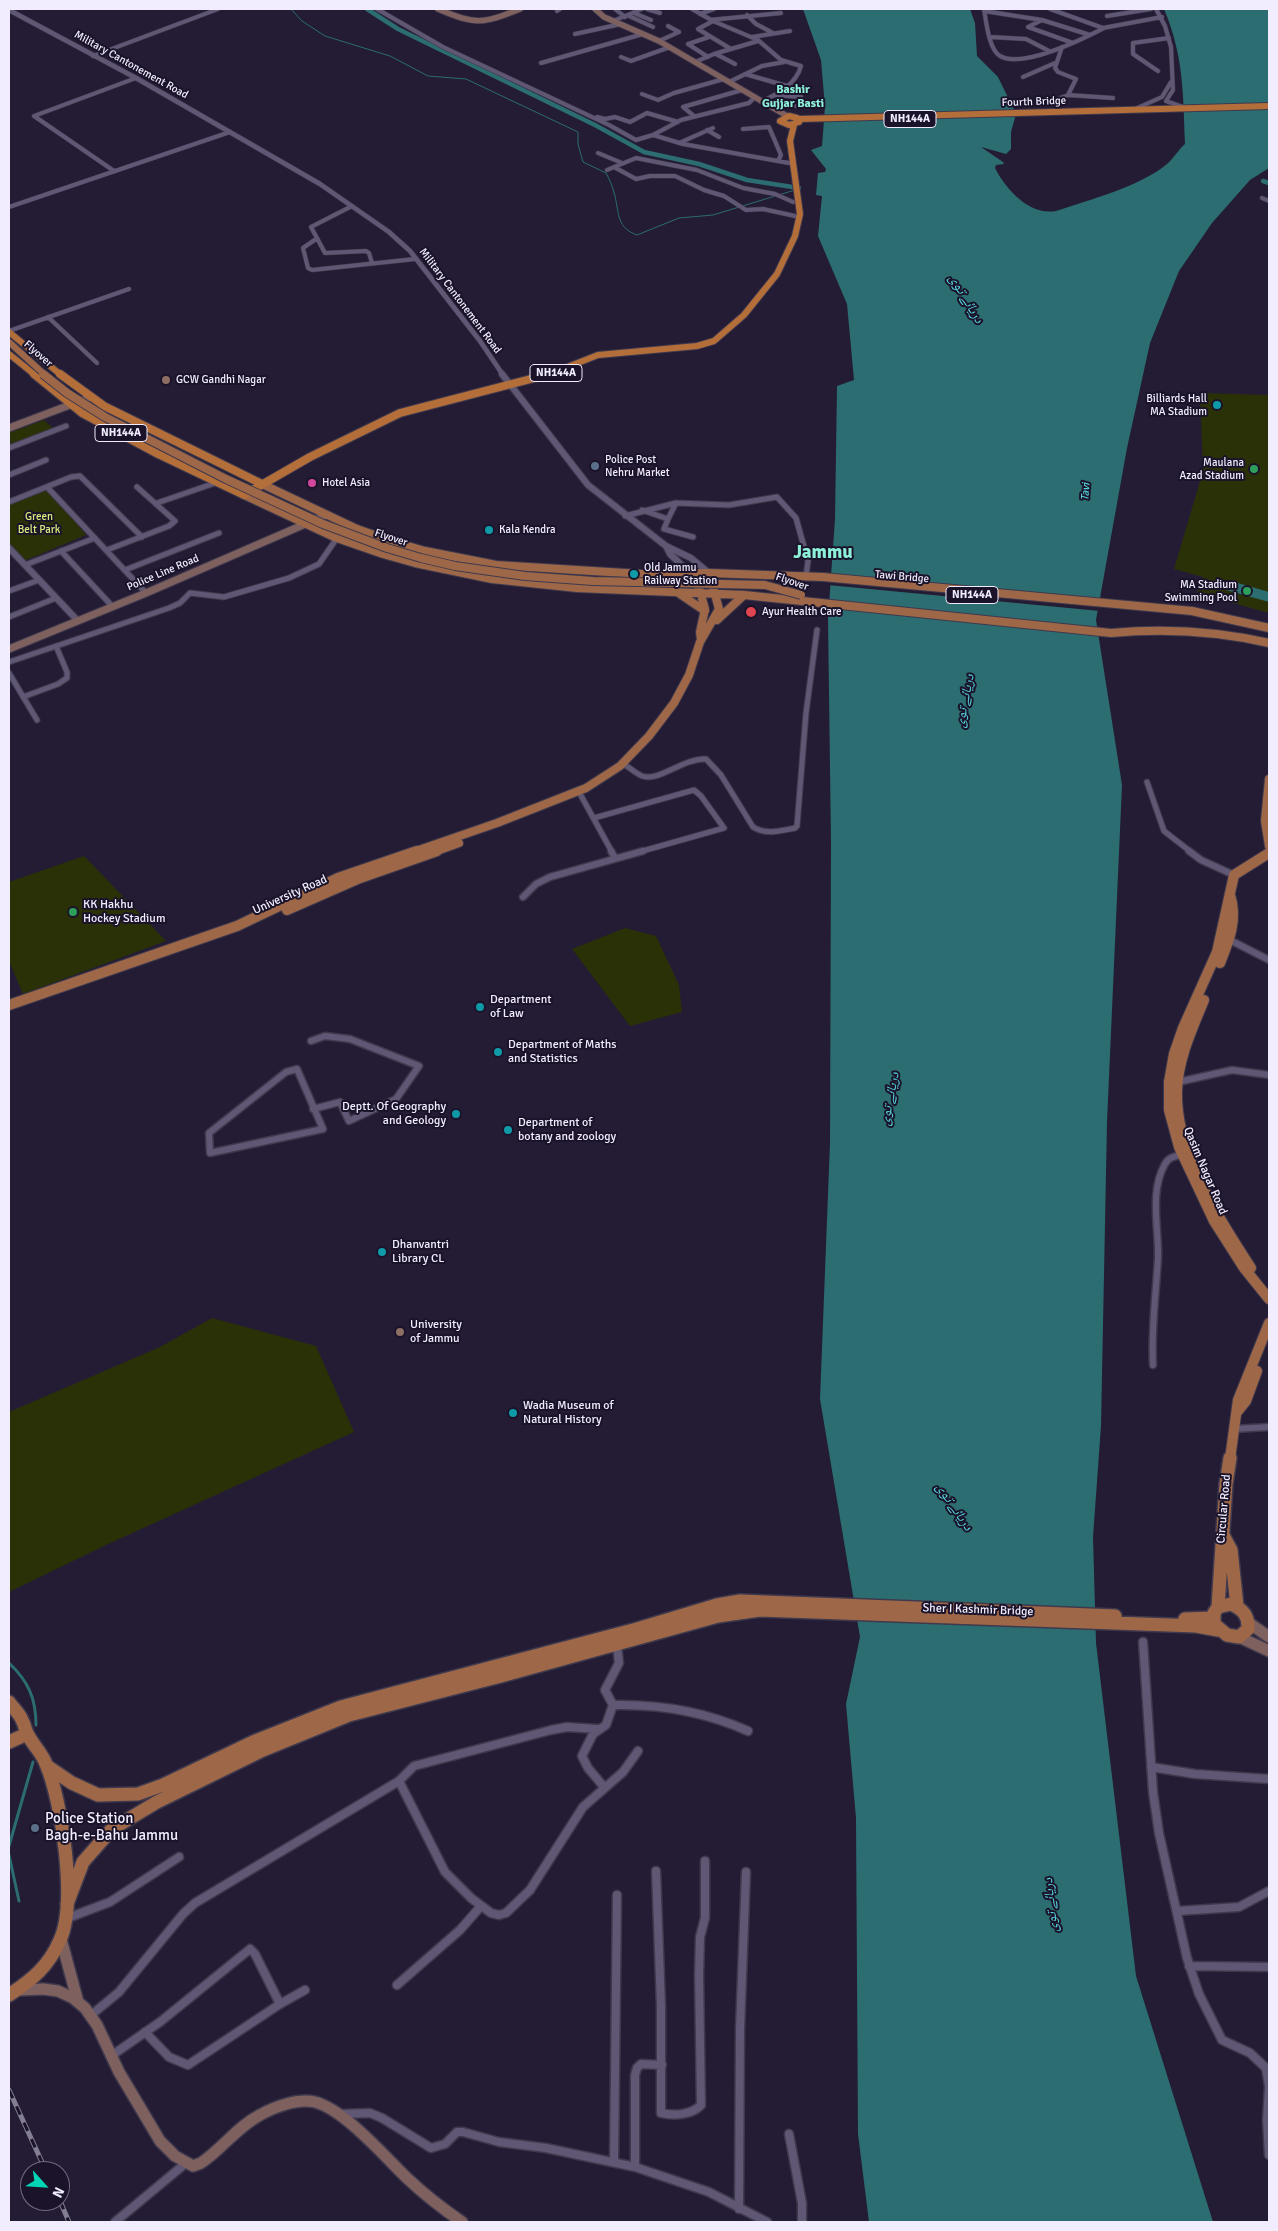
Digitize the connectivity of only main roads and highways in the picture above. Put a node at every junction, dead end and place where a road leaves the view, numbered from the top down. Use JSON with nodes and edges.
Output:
{"nodes":[{"id":1,"x":438,"y":9,"type":"edge"},
{"id":2,"x":520,"y":9,"type":"edge"},
{"id":3,"x":596,"y":9,"type":"edge"},
{"id":4,"x":1269,"y":107,"type":"edge"},
{"id":5,"x":1186,"y":109,"type":"junction"},
{"id":6,"x":1022,"y":114,"type":"junction"},
{"id":7,"x":785,"y":119,"type":"junction"},
{"id":8,"x":797,"y":122,"type":"junction"},
{"id":9,"x":791,"y":166,"type":"junction"},
{"id":10,"x":794,"y":199,"type":"junction"},
{"id":11,"x":9,"y":332,"type":"edge"},
{"id":12,"x":9,"y":342,"type":"edge"},
{"id":13,"x":9,"y":354,"type":"edge"},
{"id":14,"x":508,"y":383,"type":"junction"},
{"id":15,"x":91,"y":397,"type":"junction"},
{"id":16,"x":71,"y":404,"type":"junction"},
{"id":17,"x":104,"y":406,"type":"junction"},
{"id":18,"x":9,"y":428,"type":"edge"},
{"id":19,"x":234,"y":470,"type":"junction"},
{"id":20,"x":272,"y":475,"type":"junction"},
{"id":21,"x":261,"y":483,"type":"junction"},
{"id":22,"x":242,"y":494,"type":"junction"},
{"id":23,"x":326,"y":515,"type":"junction"},
{"id":24,"x":294,"y":518,"type":"junction"},
{"id":25,"x":308,"y":524,"type":"junction"},
{"id":26,"x":319,"y":530,"type":"junction"},
{"id":27,"x":286,"y":532,"type":"junction"},
{"id":28,"x":689,"y":572,"type":"junction"},
{"id":29,"x":665,"y":573,"type":"junction"},
{"id":30,"x":709,"y":573,"type":"junction"},
{"id":31,"x":808,"y":578,"type":"junction"},
{"id":32,"x":644,"y":590,"type":"junction"},
{"id":33,"x":674,"y":591,"type":"junction"},
{"id":34,"x":701,"y":593,"type":"junction"},
{"id":35,"x":715,"y":593,"type":"junction"},
{"id":36,"x":744,"y":595,"type":"junction"},
{"id":37,"x":819,"y":604,"type":"junction"},
{"id":38,"x":1121,"y":607,"type":"junction"},
{"id":39,"x":705,"y":611,"type":"junction"},
{"id":40,"x":710,"y":627,"type":"junction"},
{"id":41,"x":1269,"y":628,"type":"edge"},
{"id":42,"x":1156,"y":629,"type":"junction"},
{"id":43,"x":1269,"y":632,"type":"edge"},
{"id":44,"x":1269,"y":637,"type":"edge"},
{"id":45,"x":701,"y":640,"type":"junction"},
{"id":46,"x":1269,"y":642,"type":"edge"},
{"id":47,"x":9,"y":648,"type":"edge"},
{"id":48,"x":1269,"y":779,"type":"edge"},
{"id":49,"x":578,"y":793,"type":"junction"},
{"id":50,"x":1269,"y":846,"type":"edge"},
{"id":51,"x":1269,"y":852,"type":"edge"},
{"id":52,"x":1226,"y":938,"type":"junction"},
{"id":53,"x":9,"y":1005,"type":"edge"},
{"id":54,"x":9,"y":1012,"type":"edge"},
{"id":55,"x":1186,"y":1154,"type":"junction"},
{"id":56,"x":1269,"y":1291,"type":"edge"},
{"id":57,"x":1269,"y":1299,"type":"edge"},
{"id":58,"x":1269,"y":1324,"type":"edge"},
{"id":59,"x":1269,"y":1341,"type":"edge"},
{"id":60,"x":1237,"y":1412,"type":"junction"},
{"id":61,"x":1224,"y":1537,"type":"junction"},
{"id":62,"x":760,"y":1606,"type":"junction"},
{"id":63,"x":1238,"y":1606,"type":"junction"},
{"id":64,"x":1216,"y":1612,"type":"junction"},
{"id":65,"x":1196,"y":1623,"type":"junction"},
{"id":66,"x":1249,"y":1623,"type":"junction"},
{"id":67,"x":1218,"y":1630,"type":"junction"},
{"id":68,"x":1239,"y":1637,"type":"junction"},
{"id":69,"x":1269,"y":1637,"type":"edge"},
{"id":70,"x":1269,"y":1652,"type":"edge"},
{"id":71,"x":9,"y":1702,"type":"edge"},
{"id":72,"x":28,"y":1734,"type":"junction"},
{"id":73,"x":9,"y":1742,"type":"edge"},
{"id":74,"x":47,"y":1766,"type":"junction"},
{"id":75,"x":67,"y":1904,"type":"junction"},
{"id":76,"x":61,"y":1939,"type":"junction"},
{"id":77,"x":13,"y":1993,"type":"edge"},
{"id":78,"x":78,"y":2002,"type":"junction"},
{"id":79,"x":462,"y":2222,"type":"edge"}],
"edges":[{"from":1,"to":2,"type":"main road"},
{"from":3,"to":7,"type":"main road"},
{"from":4,"to":5,"type":"highway","name":"Fourth Bridge","number":"NH144A"},
{"from":5,"to":6,"type":"highway","name":"Fourth Bridge","number":"NH144A"},
{"from":5,"to":6,"type":"highway","name":"Fourth Bridge","number":"NH144A"},
{"from":6,"to":8,"type":"highway","name":"Fourth Bridge","number":"NH144A"},
{"from":7,"to":8,"type":"highway","number":"NH144A"},
{"from":7,"to":9,"type":"highway","number":"NH144A"},
{"from":8,"to":9,"type":"highway","number":"NH144A"},
{"from":9,"to":10,"type":"highway","number":"NH144A"},
{"from":10,"to":14,"type":"highway","number":"NH144A"},
{"from":10,"to":14,"type":"highway","number":"NH144A"},
{"from":11,"to":15,"type":"highway","number":"NH144A"},
{"from":12,"to":37,"type":"main road","name":"Flyover","bridge":true},
{"from":13,"to":16,"type":"highway","number":"NH144A"},
{"from":14,"to":20,"type":"highway","number":"NH144A"},
{"from":14,"to":21,"type":"highway","number":"NH144A"},
{"from":15,"to":16,"type":"main road"},
{"from":15,"to":17,"type":"highway","number":"NH144A"},
{"from":16,"to":18,"type":"main road"},
{"from":16,"to":22,"type":"highway","number":"NH144A"},
{"from":17,"to":19,"type":"highway","number":"NH144A"},
{"from":17,"to":31,"type":"main road","name":"Flyover","bridge":true},
{"from":19,"to":20,"type":"highway"},
{"from":19,"to":21,"type":"highway","number":"NH144A"},
{"from":20,"to":21,"type":"highway","number":"NH144A"},
{"from":21,"to":22,"type":"highway","number":"NH144A"},
{"from":21,"to":23,"type":"main road","name":"Tawi Bridge"},
{"from":22,"to":24,"type":"main road"},
{"from":23,"to":25,"type":"main road","name":"Police Line Road"},
{"from":23,"to":29,"type":"main road","name":"Tawi Bridge"},
{"from":24,"to":25,"type":"main road"},
{"from":24,"to":27,"type":"main road"},
{"from":25,"to":26,"type":"main road"},
{"from":25,"to":27,"type":"main road","name":"Police Line Road"},
{"from":26,"to":27,"type":"main road"},
{"from":26,"to":32,"type":"main road"},
{"from":27,"to":47,"type":"main road","name":"Police Line Road"},
{"from":28,"to":29,"type":"main road","name":"Tawi Bridge"},
{"from":28,"to":30,"type":"main road","name":"Tawi Bridge"},
{"from":28,"to":34,"type":"main road"},
{"from":29,"to":32,"type":"main road"},
{"from":30,"to":31,"type":"main road","name":"Tawi Bridge"},
{"from":30,"to":35,"type":"main road"},
{"from":31,"to":38,"type":"main road","name":"Tawi Bridge","number":"NH144A"},
{"from":32,"to":33,"type":"main road"},
{"from":33,"to":34,"type":"main road"},
{"from":33,"to":39,"type":"main road"},
{"from":34,"to":35,"type":"main road"},
{"from":34,"to":39,"type":"main road"},
{"from":35,"to":36,"type":"main road"},
{"from":35,"to":40,"type":"main road"},
{"from":36,"to":37,"type":"main road"},
{"from":36,"to":40,"type":"main road"},
{"from":37,"to":42,"type":"main road"},
{"from":38,"to":41,"type":"main road"},
{"from":38,"to":43,"type":"main road"},
{"from":39,"to":45,"type":"main road"},
{"from":40,"to":45,"type":"main road"},
{"from":42,"to":44,"type":"main road"},
{"from":42,"to":46,"type":"main road"},
{"from":45,"to":49,"type":"main road","name":"University Road"},
{"from":48,"to":50,"type":"main road"},
{"from":49,"to":53,"type":"main road","name":"University Road"},
{"from":49,"to":54,"type":"main road","name":"University Road"},
{"from":51,"to":52,"type":"main road","name":"Qasim Nagar Road"},
{"from":52,"to":55,"type":"main road","name":"Qasim Nagar Road"},
{"from":52,"to":55,"type":"main road","name":"Qasim Nagar Road"},
{"from":55,"to":56,"type":"main road","name":"Qasim Nagar Road"},
{"from":55,"to":57,"type":"main road","name":"Qasim Nagar Road"},
{"from":58,"to":60,"type":"main road","name":"Circular Road"},
{"from":59,"to":60,"type":"main road","name":"Circular Road"},
{"from":60,"to":61,"type":"main road","name":"Circular Road"},
{"from":61,"to":63,"type":"main road"},
{"from":61,"to":64,"type":"main road","name":"Circular Road"},
{"from":62,"to":65,"type":"main road"},
{"from":62,"to":74,"type":"main road"},
{"from":62,"to":75,"type":"main road"},
{"from":63,"to":64,"type":"main road"},
{"from":63,"to":66,"type":"main road"},
{"from":64,"to":65,"type":"main road"},
{"from":64,"to":67,"type":"main road"},
{"from":65,"to":67,"type":"main road"},
{"from":66,"to":68,"type":"main road"},
{"from":66,"to":69,"type":"main road"},
{"from":67,"to":68,"type":"main road"},
{"from":68,"to":70,"type":"main road"},
{"from":71,"to":72,"type":"main road"},
{"from":72,"to":73,"type":"main road"},
{"from":72,"to":74,"type":"main road"},
{"from":74,"to":75,"type":"main road"},
{"from":75,"to":76,"type":"main road"},
{"from":76,"to":77,"type":"main road"},
{"from":76,"to":78,"type":"main road"},
{"from":77,"to":78,"type":"main road"},
{"from":78,"to":79,"type":"main road"}]}
